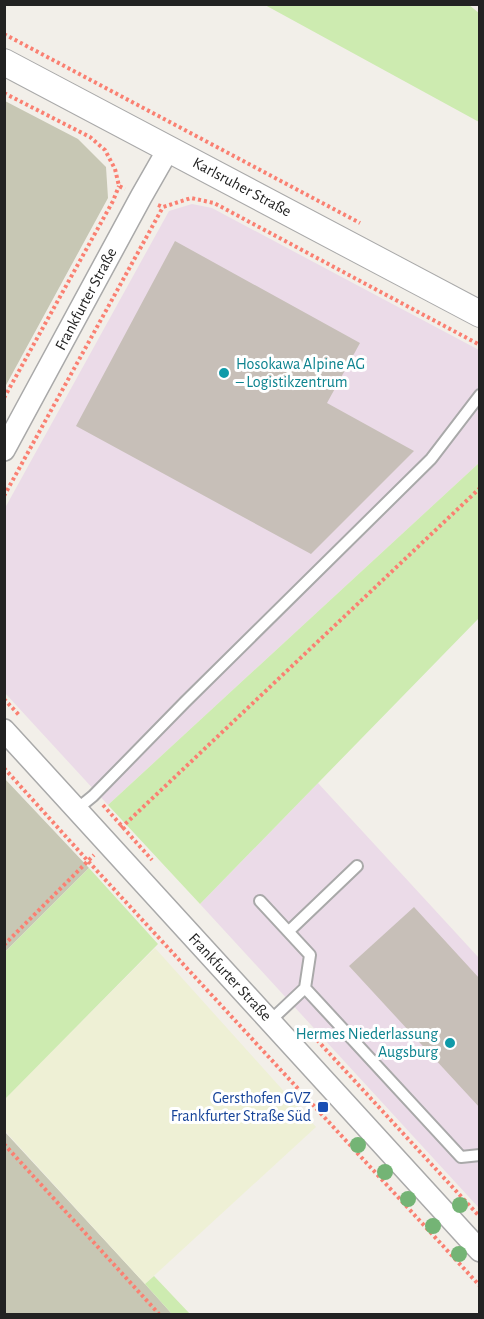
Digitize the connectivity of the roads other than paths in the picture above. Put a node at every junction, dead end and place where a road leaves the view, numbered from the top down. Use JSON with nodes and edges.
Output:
{"nodes":[{"id":1,"x":4,"y":62,"type":"edge"},
{"id":2,"x":169,"y":148,"type":"junction"},
{"id":3,"x":480,"y":314,"type":"edge"},
{"id":4,"x":480,"y":395,"type":"edge"},
{"id":5,"x":4,"y":450,"type":"edge"},
{"id":6,"x":4,"y":730,"type":"edge"},
{"id":7,"x":77,"y":809,"type":"junction"},
{"id":8,"x":357,"y":866,"type":"dead end"},
{"id":9,"x":260,"y":901,"type":"dead end"},
{"id":10,"x":289,"y":931,"type":"junction"},
{"id":11,"x":305,"y":988,"type":"junction"},
{"id":12,"x":270,"y":1021,"type":"junction"},
{"id":13,"x":480,"y":1155,"type":"edge"},
{"id":14,"x":480,"y":1251,"type":"edge"}],
"edges":[{"from":1,"to":2,"type":"street","name":"Karlsruher Straße"},
{"from":2,"to":3,"type":"street","name":"Karlsruher Straße"},
{"from":2,"to":5,"type":"street","name":"Frankfurter Straße"},
{"from":4,"to":7,"type":"lane"},
{"from":6,"to":7,"type":"street","name":"Frankfurter Straße"},
{"from":7,"to":12,"type":"street","name":"Frankfurter Straße"},
{"from":8,"to":10,"type":"lane"},
{"from":9,"to":10,"type":"lane"},
{"from":10,"to":11,"type":"lane"},
{"from":11,"to":12,"type":"lane"},
{"from":11,"to":13,"type":"lane"},
{"from":12,"to":14,"type":"street","name":"Frankfurter Straße"}]}
